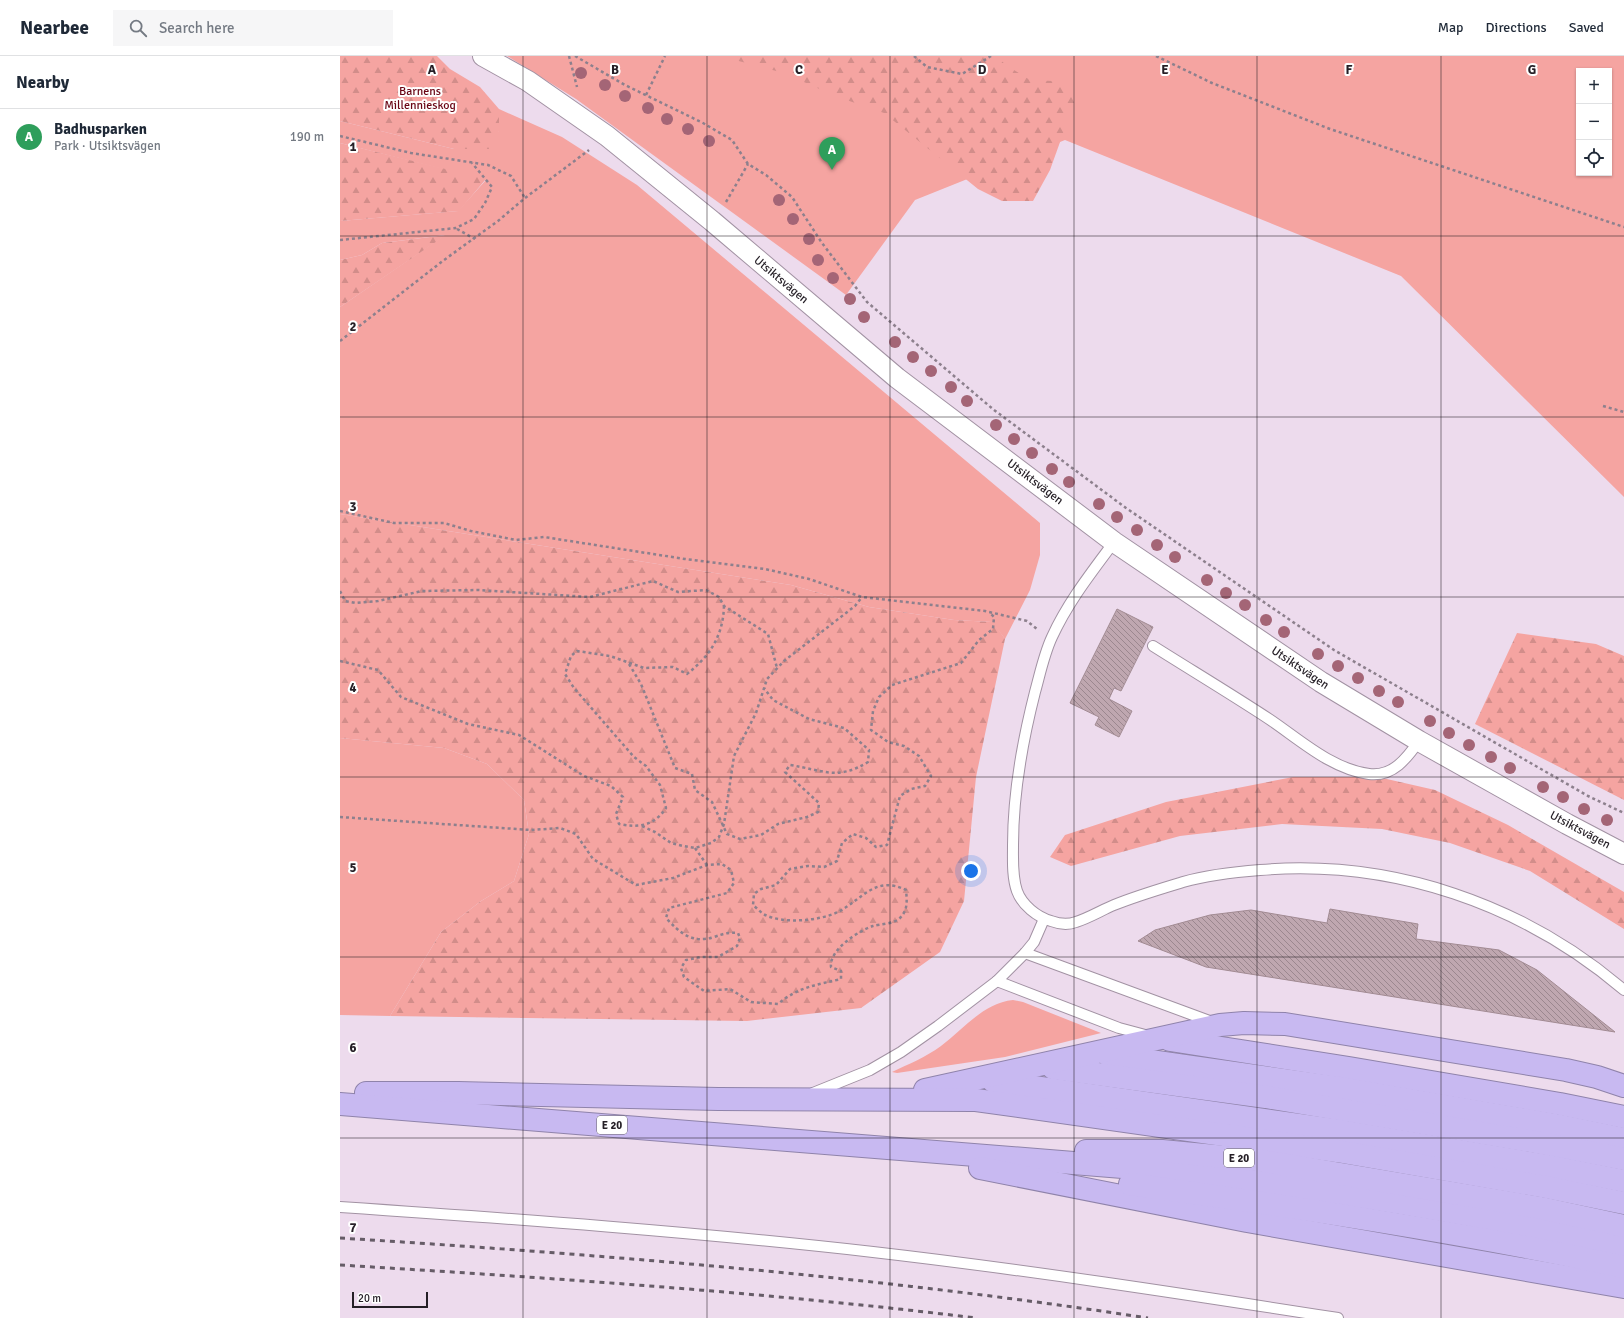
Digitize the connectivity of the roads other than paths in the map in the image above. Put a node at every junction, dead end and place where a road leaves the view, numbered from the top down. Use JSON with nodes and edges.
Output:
{"nodes":[{"id":1,"x":483,"y":56,"type":"edge"},
{"id":2,"x":1114,"y":542,"type":"junction"},
{"id":3,"x":1153,"y":646,"type":"dead end"},
{"id":4,"x":1419,"y":741,"type":"junction"},
{"id":5,"x":1624,"y":854,"type":"edge"},
{"id":6,"x":1044,"y":919,"type":"junction"},
{"id":7,"x":1025,"y":953,"type":"junction"},
{"id":8,"x":998,"y":981,"type":"junction"},
{"id":9,"x":1624,"y":990,"type":"edge"},
{"id":10,"x":1220,"y":1025,"type":"junction"},
{"id":11,"x":1158,"y":1038,"type":"junction"},
{"id":12,"x":1094,"y":1053,"type":"junction"},
{"id":13,"x":1039,"y":1066,"type":"junction"},
{"id":14,"x":979,"y":1079,"type":"junction"},
{"id":15,"x":1624,"y":1086,"type":"edge"},
{"id":16,"x":340,"y":1093,"type":"edge"},
{"id":17,"x":883,"y":1098,"type":"junction"},
{"id":18,"x":799,"y":1099,"type":"junction"},
{"id":19,"x":340,"y":1104,"type":"edge"},
{"id":20,"x":1620,"y":1114,"type":"edge"},
{"id":21,"x":1624,"y":1139,"type":"edge"},
{"id":22,"x":883,"y":1149,"type":"junction"},
{"id":23,"x":1624,"y":1159,"type":"edge"},
{"id":24,"x":1624,"y":1181,"type":"edge"},
{"id":25,"x":1624,"y":1203,"type":"edge"},
{"id":26,"x":340,"y":1207,"type":"edge"},
{"id":27,"x":1624,"y":1226,"type":"edge"},
{"id":28,"x":1624,"y":1247,"type":"edge"},
{"id":29,"x":1624,"y":1267,"type":"edge"},
{"id":30,"x":1624,"y":1287,"type":"edge"},
{"id":31,"x":1338,"y":1318,"type":"edge"}],
"edges":[{"from":1,"to":2,"type":"street","name":"Utsiktsvägen"},
{"from":2,"to":4,"type":"street","name":"Utsiktsvägen"},
{"from":2,"to":6,"type":"lane"},
{"from":3,"to":4,"type":"lane"},
{"from":4,"to":5,"type":"street","name":"Utsiktsvägen"},
{"from":6,"to":7,"type":"lane"},
{"from":6,"to":9,"type":"lane"},
{"from":7,"to":8,"type":"lane"},
{"from":7,"to":10,"type":"lane"},
{"from":8,"to":11,"type":"lane"},
{"from":8,"to":18,"type":"lane"},
{"from":10,"to":11,"type":"highway","number":"E 20"},
{"from":10,"to":15,"type":"highway","number":"E 20"},
{"from":11,"to":12,"type":"highway","number":"E 20"},
{"from":11,"to":20,"type":"highway","number":"E 20"},
{"from":12,"to":13,"type":"highway","number":"E 20"},
{"from":12,"to":21,"type":"highway","number":"E 20"},
{"from":13,"to":14,"type":"highway","number":"E 20"},
{"from":13,"to":23,"type":"highway","number":"E 20"},
{"from":14,"to":17,"type":"highway","number":"E 20"},
{"from":14,"to":24,"type":"highway","number":"E 20"},
{"from":16,"to":18,"type":"highway","number":"E 20"},
{"from":17,"to":18,"type":"highway","number":"E 20"},
{"from":17,"to":25,"type":"highway","number":"E 20"},
{"from":19,"to":22,"type":"highway","number":"E 20"},
{"from":22,"to":27,"type":"highway","number":"E 20"},
{"from":22,"to":28,"type":"highway","number":"E 20"},
{"from":22,"to":29,"type":"highway","number":"E 20"},
{"from":22,"to":30,"type":"highway","number":"E 20"},
{"from":26,"to":31,"type":"lane"}]}
